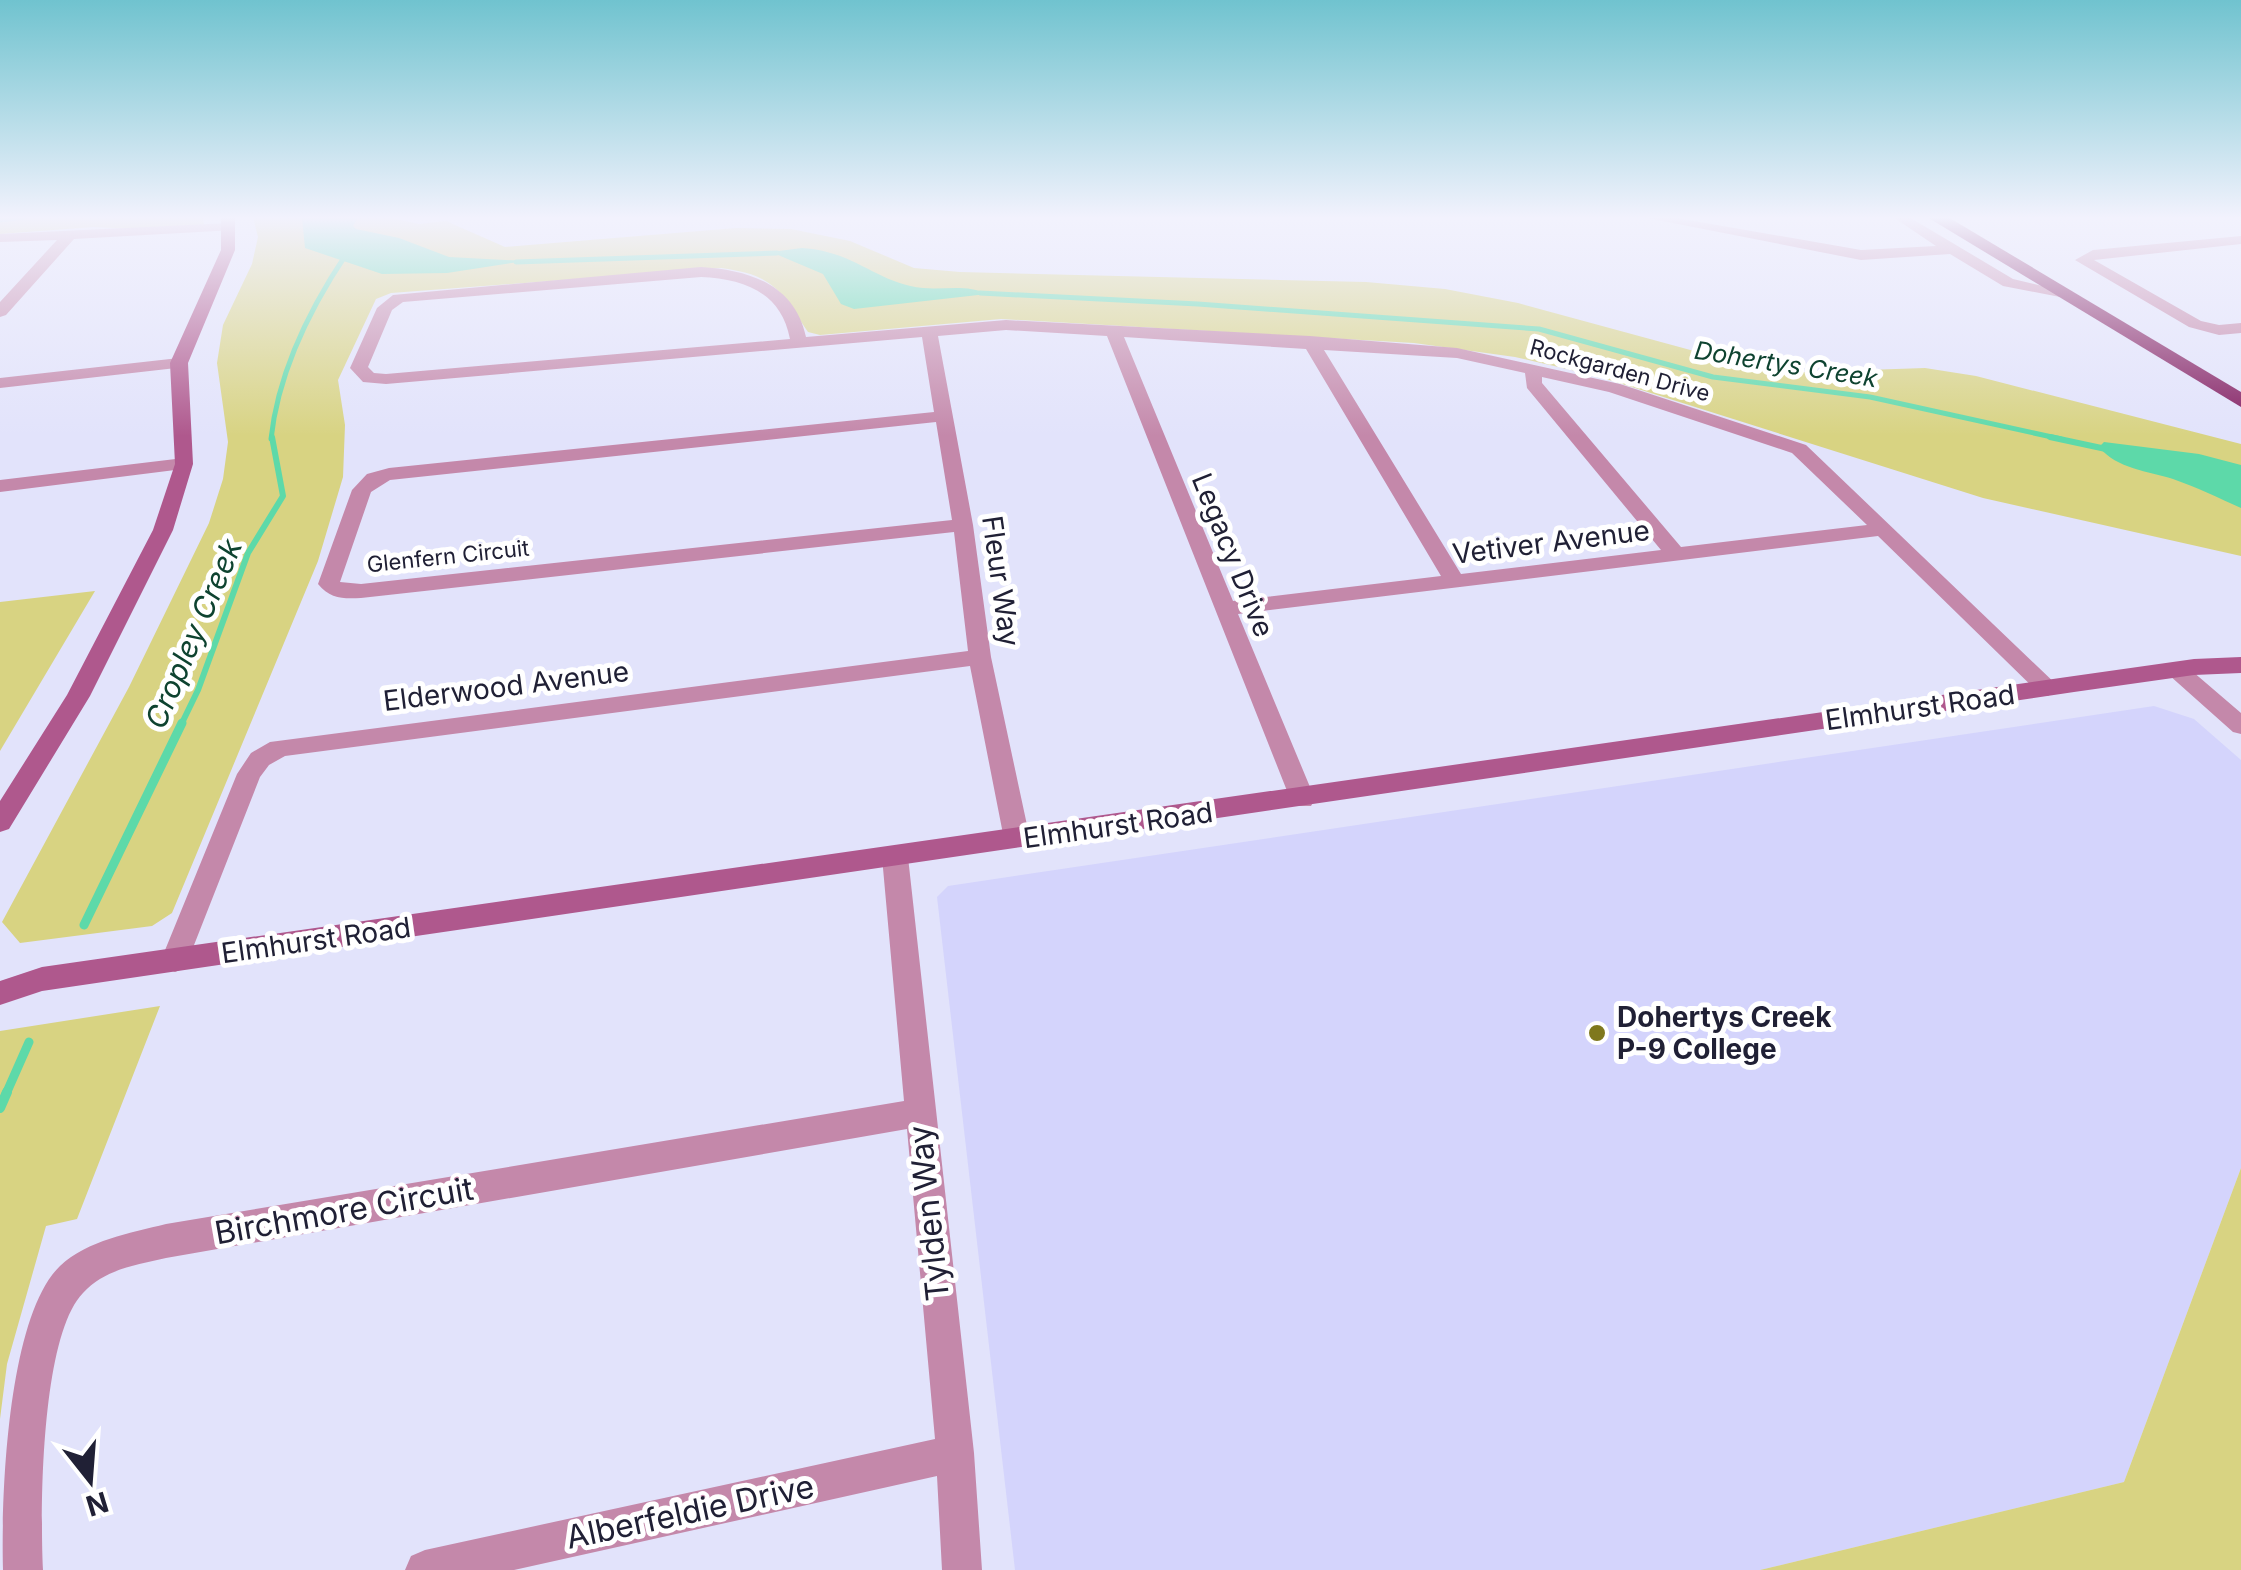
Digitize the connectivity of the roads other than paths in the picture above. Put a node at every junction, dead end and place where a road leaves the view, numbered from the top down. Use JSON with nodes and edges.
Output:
{"nodes":[{"id":1,"x":20,"y":290,"type":"edge"},
{"id":2,"x":210,"y":290,"type":"edge"},
{"id":3,"x":488,"y":290,"type":"edge"},
{"id":4,"x":770,"y":290,"type":"edge"},
{"id":5,"x":2051,"y":290,"type":"edge"},
{"id":6,"x":2057,"y":290,"type":"edge"},
{"id":7,"x":2094,"y":290,"type":"edge"},
{"id":8,"x":2136,"y":290,"type":"edge"},
{"id":9,"x":2060,"y":292,"type":"junction"},
{"id":10,"x":0,"y":312,"type":"edge"},
{"id":11,"x":2241,"y":328,"type":"edge"},
{"id":12,"x":930,"y":331,"type":"junction"},
{"id":13,"x":1114,"y":332,"type":"junction"},
{"id":14,"x":799,"y":342,"type":"junction"},
{"id":15,"x":1310,"y":342,"type":"junction"},
{"id":16,"x":2192,"y":348,"type":"dead end"},
{"id":17,"x":178,"y":363,"type":"junction"},
{"id":18,"x":1534,"y":369,"type":"junction"},
{"id":19,"x":0,"y":383,"type":"edge"},
{"id":20,"x":2241,"y":400,"type":"edge"},
{"id":21,"x":944,"y":416,"type":"junction"},
{"id":22,"x":184,"y":464,"type":"junction"},
{"id":23,"x":0,"y":486,"type":"edge"},
{"id":24,"x":963,"y":525,"type":"junction"},
{"id":25,"x":1885,"y":529,"type":"junction"},
{"id":26,"x":1676,"y":554,"type":"junction"},
{"id":27,"x":1455,"y":581,"type":"junction"},
{"id":28,"x":1224,"y":609,"type":"junction"},
{"id":29,"x":2241,"y":649,"type":"edge"},
{"id":30,"x":980,"y":657,"type":"junction"},
{"id":31,"x":2241,"y":665,"type":"edge"},
{"id":32,"x":2185,"y":669,"type":"junction"},
{"id":33,"x":2048,"y":688,"type":"junction"},
{"id":34,"x":2241,"y":726,"type":"edge"},
{"id":35,"x":1302,"y":799,"type":"junction"},
{"id":36,"x":0,"y":822,"type":"edge"},
{"id":37,"x":1018,"y":839,"type":"junction"},
{"id":38,"x":895,"y":856,"type":"junction"},
{"id":39,"x":176,"y":960,"type":"junction"},
{"id":40,"x":0,"y":972,"type":"edge"},
{"id":41,"x":42,"y":980,"type":"junction"},
{"id":42,"x":0,"y":993,"type":"edge"},
{"id":43,"x":918,"y":1113,"type":"junction"},
{"id":44,"x":955,"y":1454,"type":"junction"},
{"id":45,"x":22,"y":1570,"type":"edge"},
{"id":46,"x":425,"y":1570,"type":"edge"},
{"id":47,"x":962,"y":1570,"type":"edge"}],
"edges":[{"from":1,"to":10,"type":"street"},
{"from":2,"to":17,"type":"street"},
{"from":3,"to":14,"type":"street","name":"Rockgarden Drive"},
{"from":4,"to":14,"type":"street","name":"Rockgarden Drive"},
{"from":5,"to":9,"type":"street"},
{"from":6,"to":9,"type":"highway"},
{"from":7,"to":16,"type":"highway"},
{"from":8,"to":11,"type":"street"},
{"from":9,"to":20,"type":"highway"},
{"from":12,"to":13,"type":"street","name":"Rockgarden Drive"},
{"from":12,"to":14,"type":"street","name":"Rockgarden Drive"},
{"from":12,"to":21,"type":"street","name":"Fleur Way"},
{"from":13,"to":15,"type":"street","name":"Rockgarden Drive"},
{"from":13,"to":28,"type":"street","name":"Legacy Drive"},
{"from":15,"to":18,"type":"street","name":"Rockgarden Drive"},
{"from":15,"to":27,"type":"street"},
{"from":17,"to":19,"type":"street"},
{"from":17,"to":22,"type":"street"},
{"from":18,"to":25,"type":"street","name":"Rockgarden Drive"},
{"from":18,"to":26,"type":"street"},
{"from":21,"to":24,"type":"street","name":"Fleur Way"},
{"from":21,"to":24,"type":"street","name":"Glenfern Circuit"},
{"from":22,"to":23,"type":"street"},
{"from":22,"to":36,"type":"street"},
{"from":24,"to":30,"type":"street","name":"Fleur Way"},
{"from":25,"to":26,"type":"street","name":"Vetiver Avenue"},
{"from":25,"to":33,"type":"street","name":"Rockgarden Drive"},
{"from":26,"to":27,"type":"street","name":"Vetiver Avenue"},
{"from":27,"to":28,"type":"street","name":"Vetiver Avenue"},
{"from":28,"to":35,"type":"street","name":"Legacy Drive"},
{"from":29,"to":32,"type":"street","name":"Elmhurst Road"},
{"from":30,"to":37,"type":"street","name":"Fleur Way"},
{"from":30,"to":39,"type":"street","name":"Elderwood Avenue"},
{"from":31,"to":32,"type":"street","name":"Elmhurst Road"},
{"from":32,"to":33,"type":"street","name":"Elmhurst Road"},
{"from":32,"to":34,"type":"street"},
{"from":33,"to":35,"type":"street","name":"Elmhurst Road"},
{"from":35,"to":37,"type":"street","name":"Elmhurst Road"},
{"from":37,"to":38,"type":"street","name":"Elmhurst Road"},
{"from":38,"to":39,"type":"street","name":"Elmhurst Road"},
{"from":38,"to":43,"type":"street","name":"Tylden Way"},
{"from":39,"to":41,"type":"street","name":"Elmhurst Road"},
{"from":40,"to":41,"type":"street","name":"Elmhurst Road"},
{"from":41,"to":42,"type":"street","name":"Elmhurst Road"},
{"from":43,"to":44,"type":"street","name":"Tylden Way"},
{"from":43,"to":45,"type":"street","name":"Birchmore Circuit"},
{"from":44,"to":46,"type":"street","name":"Alberfeldie Drive"},
{"from":44,"to":47,"type":"street","name":"Tylden Way"}]}
